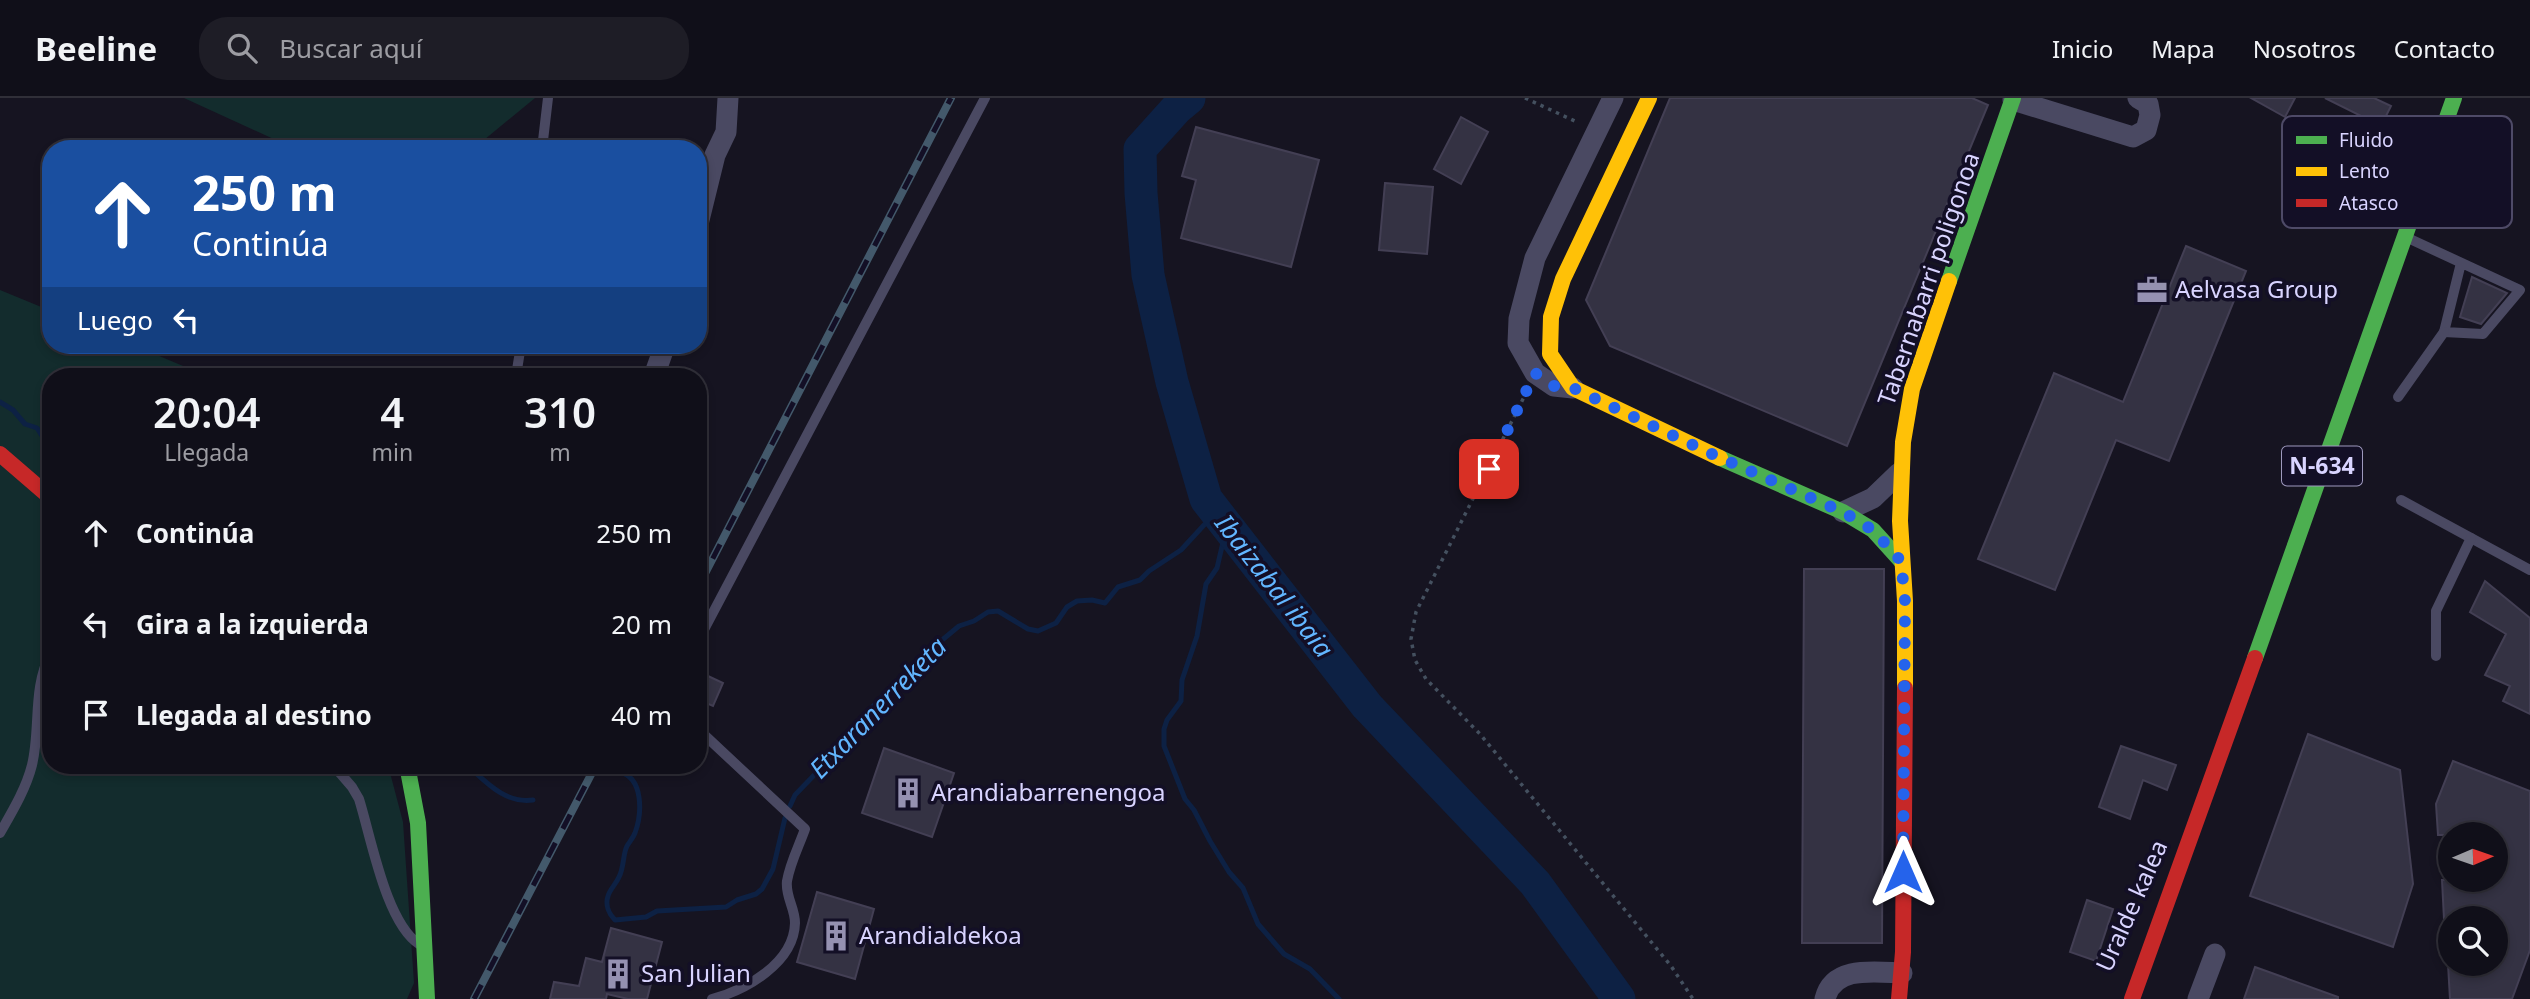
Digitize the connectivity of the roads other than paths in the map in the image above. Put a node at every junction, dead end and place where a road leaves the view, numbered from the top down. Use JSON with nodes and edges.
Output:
{"nodes":[{"id":1,"x":548,"y":98,"type":"edge"},
{"id":2,"x":728,"y":98,"type":"edge"},
{"id":3,"x":985,"y":98,"type":"edge"},
{"id":4,"x":1613,"y":98,"type":"edge"},
{"id":5,"x":1648,"y":98,"type":"edge"},
{"id":6,"x":2138,"y":98,"type":"edge"},
{"id":7,"x":2454,"y":98,"type":"edge"},
{"id":8,"x":2013,"y":99,"type":"edge"},
{"id":9,"x":2448,"y":116,"type":"edge"},
{"id":10,"x":543,"y":140,"type":"edge"},
{"id":11,"x":707,"y":187,"type":"edge"},
{"id":12,"x":2407,"y":228,"type":"edge"},
{"id":13,"x":2404,"y":237,"type":"junction"},
{"id":14,"x":2461,"y":263,"type":"junction"},
{"id":15,"x":2444,"y":332,"type":"junction"},
{"id":16,"x":1573,"y":388,"type":"junction"},
{"id":17,"x":2398,"y":397,"type":"dead end"},
{"id":18,"x":0,"y":454,"type":"edge"},
{"id":19,"x":1899,"y":474,"type":"junction"},
{"id":20,"x":42,"y":490,"type":"edge"},
{"id":21,"x":2401,"y":500,"type":"dead end"},
{"id":22,"x":1843,"y":512,"type":"junction"},
{"id":23,"x":2471,"y":538,"type":"junction"},
{"id":24,"x":1901,"y":561,"type":"junction"},
{"id":25,"x":2530,"y":570,"type":"edge"},
{"id":26,"x":707,"y":624,"type":"edge"},
{"id":27,"x":2436,"y":656,"type":"dead end"},
{"id":28,"x":42,"y":681,"type":"edge"},
{"id":29,"x":707,"y":737,"type":"edge"},
{"id":30,"x":341,"y":774,"type":"edge"},
{"id":31,"x":410,"y":774,"type":"edge"},
{"id":32,"x":0,"y":833,"type":"edge"},
{"id":33,"x":2192,"y":835,"type":"joint"},
{"id":34,"x":425,"y":948,"type":"junction"},
{"id":35,"x":2215,"y":954,"type":"dead end"},
{"id":36,"x":1903,"y":989,"type":"edge"},
{"id":37,"x":2130,"y":998,"type":"edge"},
{"id":38,"x":427,"y":999,"type":"edge"},
{"id":39,"x":712,"y":999,"type":"edge"},
{"id":40,"x":1825,"y":999,"type":"edge"},
{"id":41,"x":2198,"y":999,"type":"edge"}],
"edges":[{"from":1,"to":10,"type":"lane"},
{"from":2,"to":11,"type":"street"},
{"from":3,"to":26,"type":"lane"},
{"from":4,"to":16,"type":"street"},
{"from":5,"to":16,"type":"main road"},
{"from":6,"to":8,"type":"street"},
{"from":7,"to":9,"type":"main road","number":"N-634"},
{"from":8,"to":19,"type":"main road","name":"Tabernabarri poligonoa"},
{"from":12,"to":13,"type":"main road","number":"N-634"},
{"from":13,"to":14,"type":"lane"},
{"from":13,"to":33,"type":"main road","number":"N-634"},
{"from":14,"to":15,"type":"lane"},
{"from":14,"to":15,"type":"lane"},
{"from":15,"to":17,"type":"lane"},
{"from":16,"to":22,"type":"main road"},
{"from":18,"to":20,"type":"main road"},
{"from":19,"to":22,"type":"street"},
{"from":19,"to":24,"type":"main road","name":"Tabernabarri poligonoa"},
{"from":21,"to":23,"type":"lane"},
{"from":22,"to":24,"type":"main road"},
{"from":23,"to":25,"type":"lane"},
{"from":23,"to":27,"type":"lane"},
{"from":24,"to":36,"type":"main road","name":"Tabernabarri poligonoa"},
{"from":28,"to":32,"type":"lane"},
{"from":29,"to":39,"type":"lane"},
{"from":30,"to":34,"type":"lane"},
{"from":31,"to":34,"type":"main road"},
{"from":33,"to":37,"type":"street","name":"Uralde kalea"},
{"from":34,"to":38,"type":"main road"},
{"from":35,"to":41,"type":"street"},
{"from":36,"to":40,"type":"street"}]}
